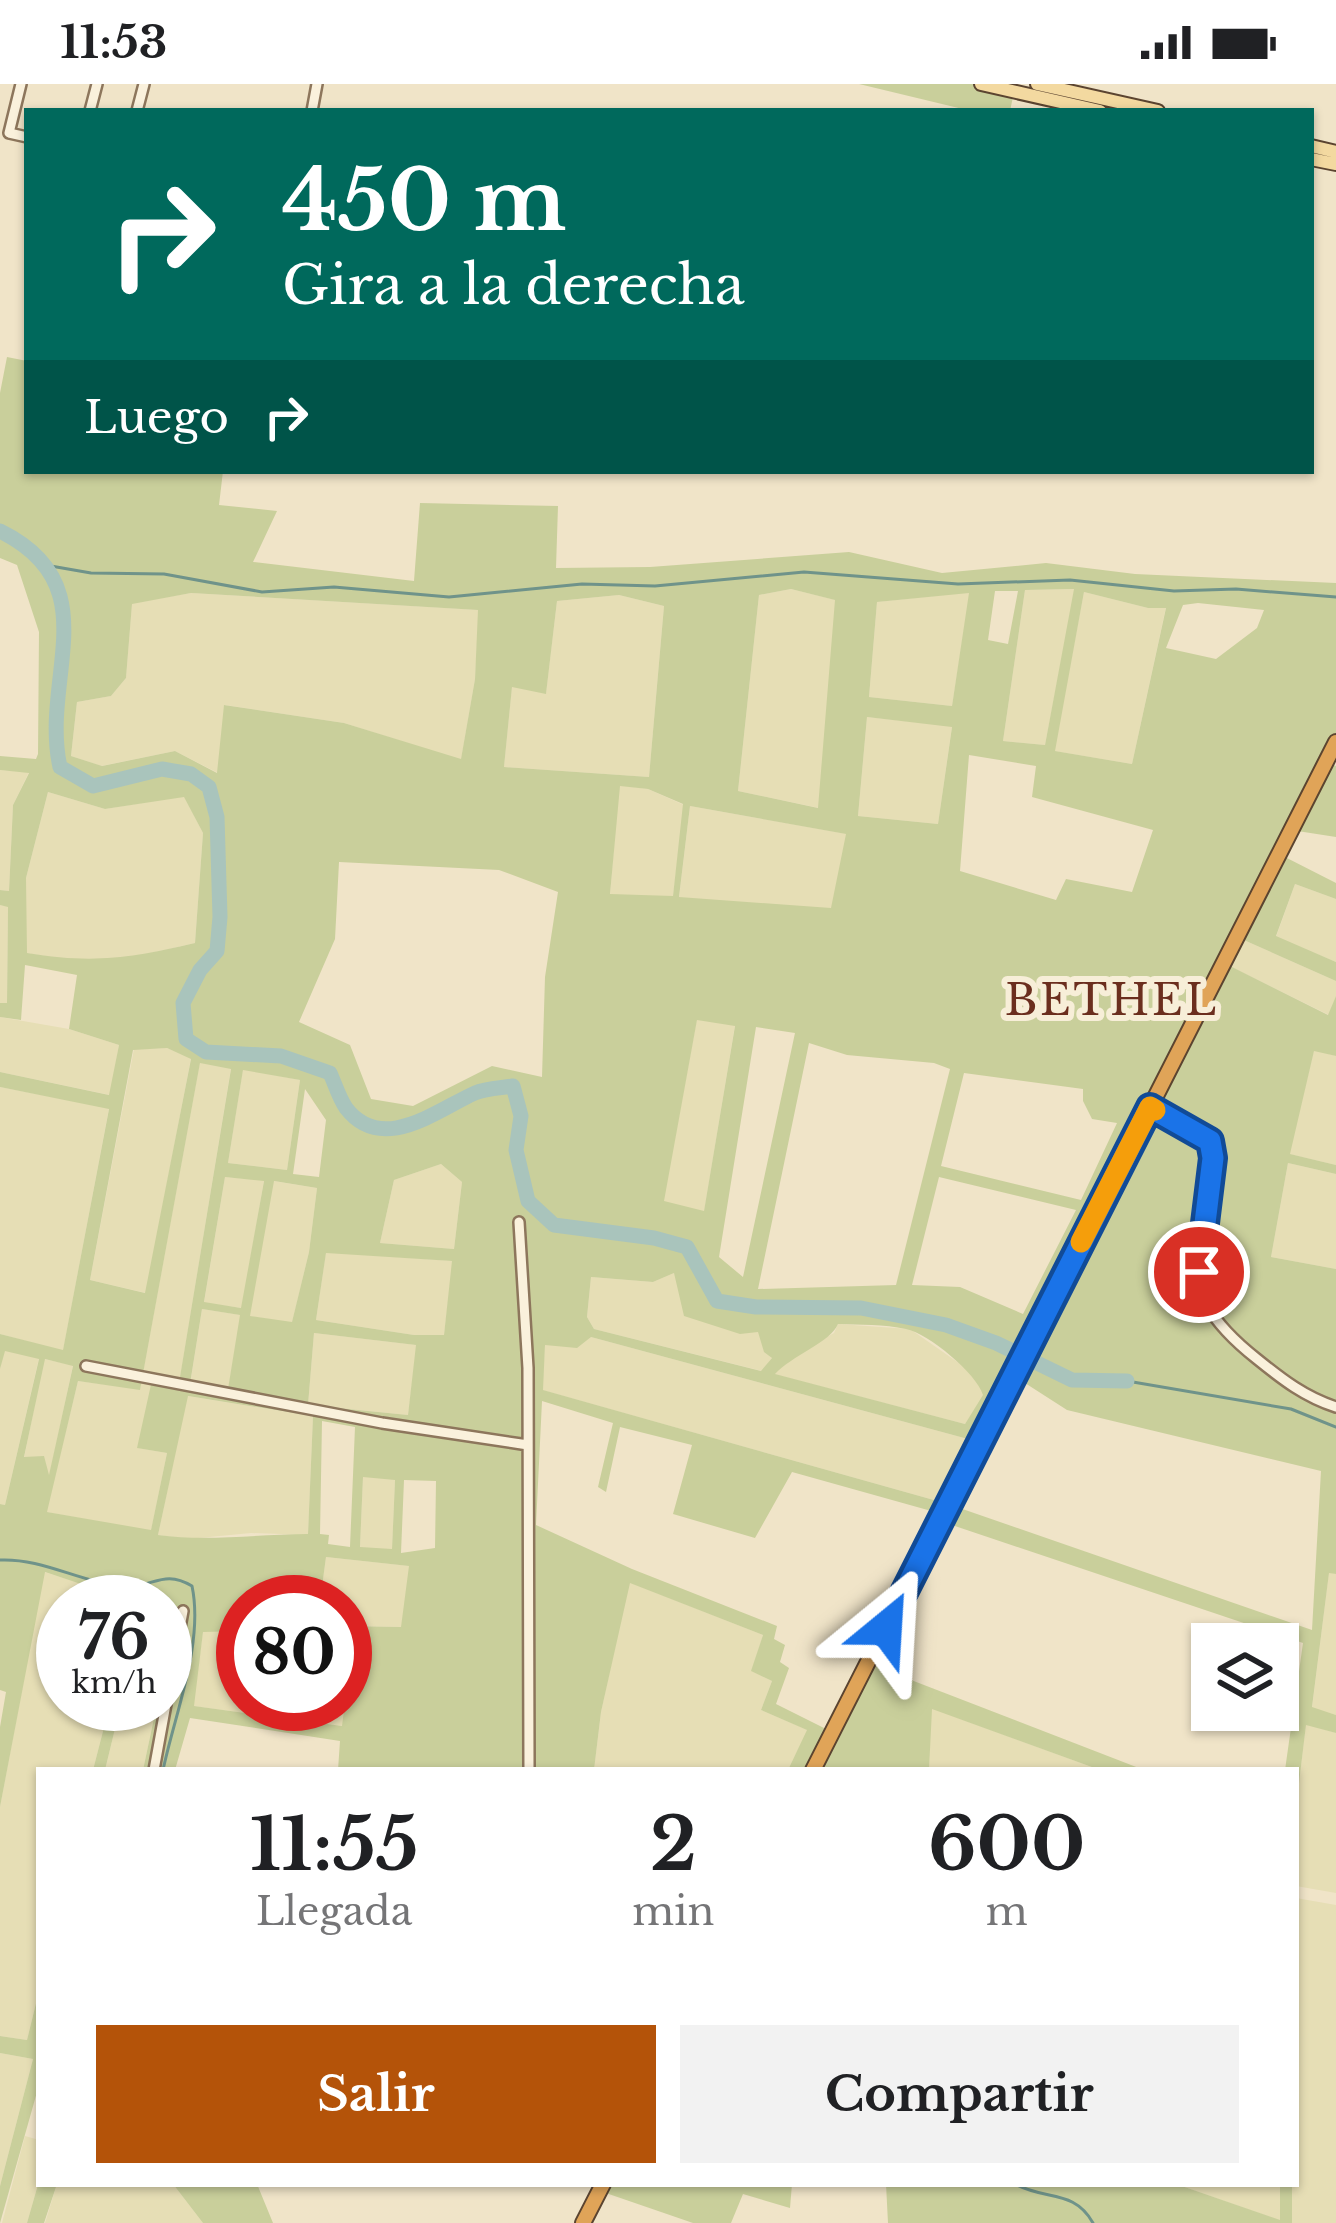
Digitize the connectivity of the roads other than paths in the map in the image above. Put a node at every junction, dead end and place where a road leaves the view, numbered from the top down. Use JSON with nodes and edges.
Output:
{"nodes":[{"id":1,"x":21,"y":84,"type":"edge"},
{"id":2,"x":981,"y":84,"type":"edge"},
{"id":3,"x":1037,"y":84,"type":"edge"},
{"id":4,"x":1064,"y":96,"type":"junction"},
{"id":5,"x":1093,"y":108,"type":"edge"},
{"id":6,"x":1139,"y":108,"type":"edge"},
{"id":7,"x":24,"y":136,"type":"edge"},
{"id":8,"x":1336,"y":742,"type":"edge"},
{"id":9,"x":1150,"y":1107,"type":"junction"},
{"id":10,"x":519,"y":1222,"type":"dead end"},
{"id":11,"x":86,"y":1366,"type":"dead end"},
{"id":12,"x":1336,"y":1407,"type":"edge"},
{"id":13,"x":528,"y":1444,"type":"junction"},
{"id":14,"x":161,"y":1731,"type":"edge"},
{"id":15,"x":155,"y":1767,"type":"edge"},
{"id":16,"x":529,"y":1767,"type":"edge"},
{"id":17,"x":815,"y":1767,"type":"edge"},
{"id":18,"x":602,"y":2187,"type":"edge"},
{"id":19,"x":584,"y":2223,"type":"edge"}],
"edges":[{"from":1,"to":7,"type":"street"},
{"from":2,"to":4,"type":"main road"},
{"from":3,"to":4,"type":"main road"},
{"from":4,"to":5,"type":"main road"},
{"from":4,"to":6,"type":"main road"},
{"from":8,"to":9,"type":"highway"},
{"from":9,"to":12,"type":"street"},
{"from":9,"to":17,"type":"highway"},
{"from":10,"to":13,"type":"street"},
{"from":11,"to":13,"type":"street"},
{"from":13,"to":16,"type":"street"},
{"from":14,"to":15,"type":"street"},
{"from":18,"to":19,"type":"highway"}]}
